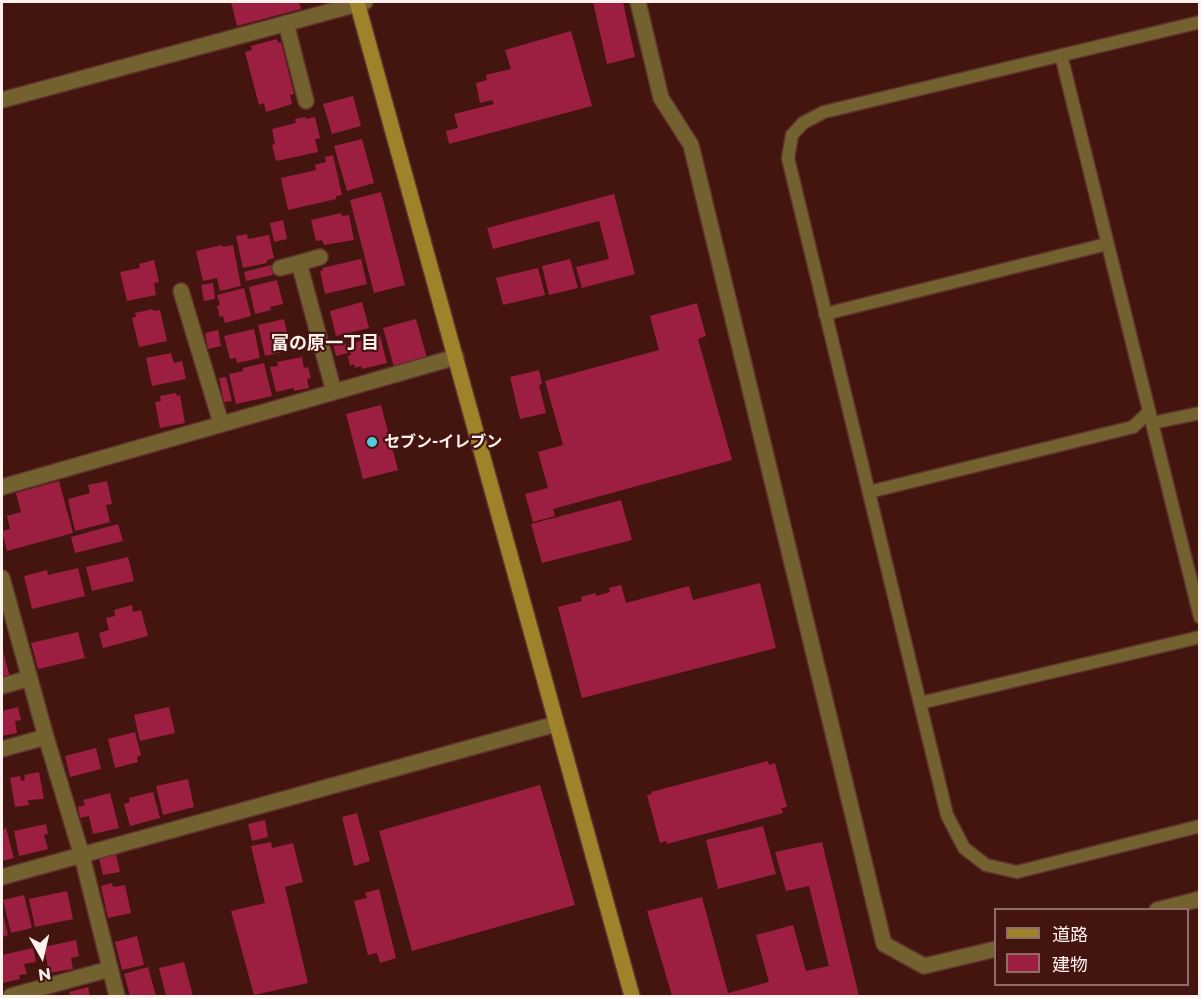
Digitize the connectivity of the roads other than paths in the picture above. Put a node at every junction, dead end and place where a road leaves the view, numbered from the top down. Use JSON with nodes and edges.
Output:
{"nodes":[{"id":1,"x":360,"y":2,"type":"edge"},
{"id":2,"x":638,"y":2,"type":"edge"},
{"id":3,"x":1200,"y":22,"type":"edge"},
{"id":4,"x":286,"y":23,"type":"junction"},
{"id":5,"x":1061,"y":55,"type":"junction"},
{"id":6,"x":2,"y":100,"type":"edge"},
{"id":7,"x":306,"y":101,"type":"dead end"},
{"id":8,"x":1107,"y":244,"type":"junction"},
{"id":9,"x":320,"y":257,"type":"dead end"},
{"id":10,"x":299,"y":263,"type":"junction"},
{"id":11,"x":280,"y":268,"type":"dead end"},
{"id":12,"x":181,"y":291,"type":"dead end"},
{"id":13,"x":825,"y":314,"type":"junction"},
{"id":14,"x":456,"y":357,"type":"junction"},
{"id":15,"x":334,"y":392,"type":"junction"},
{"id":16,"x":1200,"y":413,"type":"edge"},
{"id":17,"x":1150,"y":418,"type":"junction"},
{"id":18,"x":221,"y":423,"type":"junction"},
{"id":19,"x":2,"y":487,"type":"edge"},
{"id":20,"x":868,"y":492,"type":"junction"},
{"id":21,"x":2,"y":578,"type":"edge"},
{"id":22,"x":1200,"y":617,"type":"edge"},
{"id":23,"x":1200,"y":637,"type":"edge"},
{"id":24,"x":30,"y":678,"type":"junction"},
{"id":25,"x":2,"y":686,"type":"edge"},
{"id":26,"x":920,"y":703,"type":"junction"},
{"id":27,"x":556,"y":724,"type":"junction"},
{"id":28,"x":46,"y":737,"type":"junction"},
{"id":29,"x":2,"y":749,"type":"edge"},
{"id":30,"x":1200,"y":826,"type":"edge"},
{"id":31,"x":82,"y":855,"type":"junction"},
{"id":32,"x":2,"y":878,"type":"edge"},
{"id":33,"x":1200,"y":899,"type":"edge"},
{"id":34,"x":1162,"y":908,"type":"edge"},
{"id":35,"x":994,"y":949,"type":"edge"},
{"id":36,"x":110,"y":969,"type":"junction"},
{"id":37,"x":11,"y":996,"type":"edge"},
{"id":38,"x":117,"y":996,"type":"edge"},
{"id":39,"x":632,"y":996,"type":"edge"}],
"edges":[{"from":1,"to":4,"type":"street"},
{"from":1,"to":14,"type":"street"},
{"from":2,"to":35,"type":"street"},
{"from":3,"to":5,"type":"lane"},
{"from":4,"to":6,"type":"street"},
{"from":4,"to":7,"type":"street"},
{"from":5,"to":8,"type":"lane"},
{"from":5,"to":13,"type":"lane"},
{"from":8,"to":13,"type":"lane"},
{"from":8,"to":17,"type":"lane"},
{"from":9,"to":10,"type":"street"},
{"from":10,"to":11,"type":"street"},
{"from":10,"to":15,"type":"street"},
{"from":12,"to":18,"type":"street"},
{"from":13,"to":20,"type":"lane"},
{"from":14,"to":15,"type":"street"},
{"from":14,"to":27,"type":"street"},
{"from":15,"to":18,"type":"street"},
{"from":16,"to":17,"type":"lane"},
{"from":17,"to":20,"type":"lane"},
{"from":17,"to":22,"type":"lane"},
{"from":18,"to":19,"type":"street"},
{"from":20,"to":26,"type":"lane"},
{"from":21,"to":24,"type":"street"},
{"from":23,"to":26,"type":"lane"},
{"from":24,"to":25,"type":"street"},
{"from":24,"to":28,"type":"street"},
{"from":26,"to":30,"type":"lane"},
{"from":27,"to":31,"type":"street"},
{"from":27,"to":39,"type":"street"},
{"from":28,"to":29,"type":"street"},
{"from":28,"to":31,"type":"street"},
{"from":31,"to":32,"type":"street"},
{"from":31,"to":36,"type":"street"},
{"from":33,"to":34,"type":"street"},
{"from":36,"to":37,"type":"street"},
{"from":36,"to":38,"type":"street"}]}
